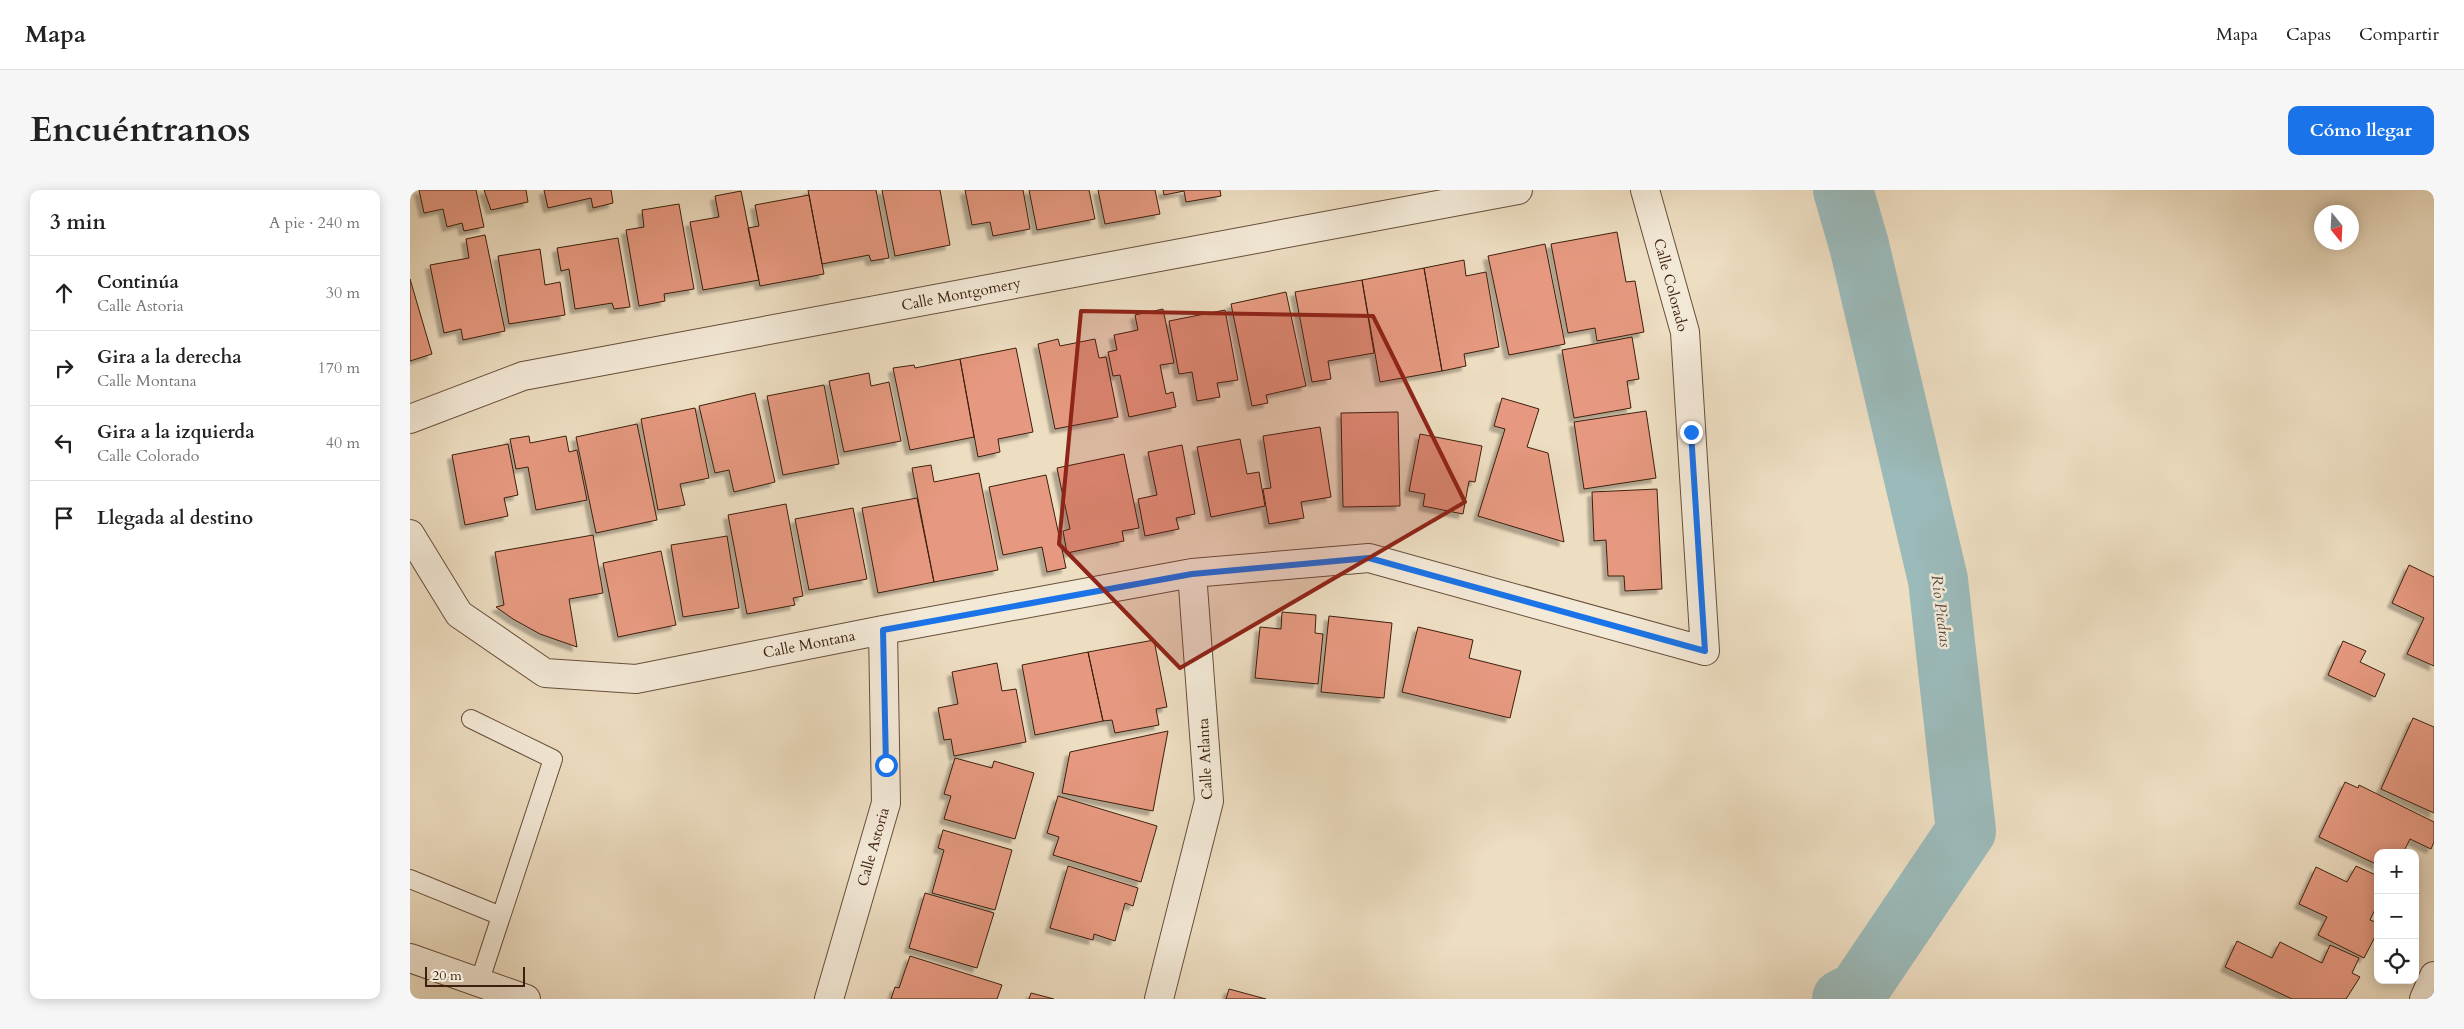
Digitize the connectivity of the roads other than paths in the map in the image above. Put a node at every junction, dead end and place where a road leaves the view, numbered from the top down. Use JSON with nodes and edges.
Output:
{"nodes":[{"id":1,"x":1518,"y":190,"type":"edge"},
{"id":2,"x":1645,"y":190,"type":"edge"},
{"id":3,"x":410,"y":419,"type":"edge"},
{"id":4,"x":410,"y":534,"type":"edge"},
{"id":5,"x":1192,"y":574,"type":"junction"},
{"id":6,"x":883,"y":630,"type":"junction"},
{"id":7,"x":1705,"y":651,"type":"joint"},
{"id":8,"x":471,"y":719,"type":"dead end"},
{"id":9,"x":410,"y":879,"type":"edge"},
{"id":10,"x":501,"y":916,"type":"junction"},
{"id":11,"x":410,"y":958,"type":"edge"},
{"id":12,"x":2434,"y":976,"type":"edge"},
{"id":13,"x":479,"y":983,"type":"junction"},
{"id":14,"x":526,"y":999,"type":"edge"},
{"id":15,"x":829,"y":999,"type":"edge"},
{"id":16,"x":1159,"y":999,"type":"edge"},
{"id":17,"x":2424,"y":999,"type":"edge"}],
"edges":[{"from":1,"to":3,"type":"street","name":"Calle Montgomery"},
{"from":2,"to":7,"type":"street","name":"Calle Colorado"},
{"from":4,"to":6,"type":"street","name":"Calle Montana"},
{"from":5,"to":6,"type":"street","name":"Calle Montana"},
{"from":5,"to":7,"type":"street","name":"Calle Montana"},
{"from":5,"to":16,"type":"street","name":"Calle Atlanta"},
{"from":6,"to":15,"type":"street","name":"Calle Astoria"},
{"from":8,"to":10,"type":"lane"},
{"from":9,"to":10,"type":"lane"},
{"from":10,"to":13,"type":"lane"},
{"from":11,"to":13,"type":"street"},
{"from":12,"to":17,"type":"street"},
{"from":13,"to":14,"type":"street"}]}
